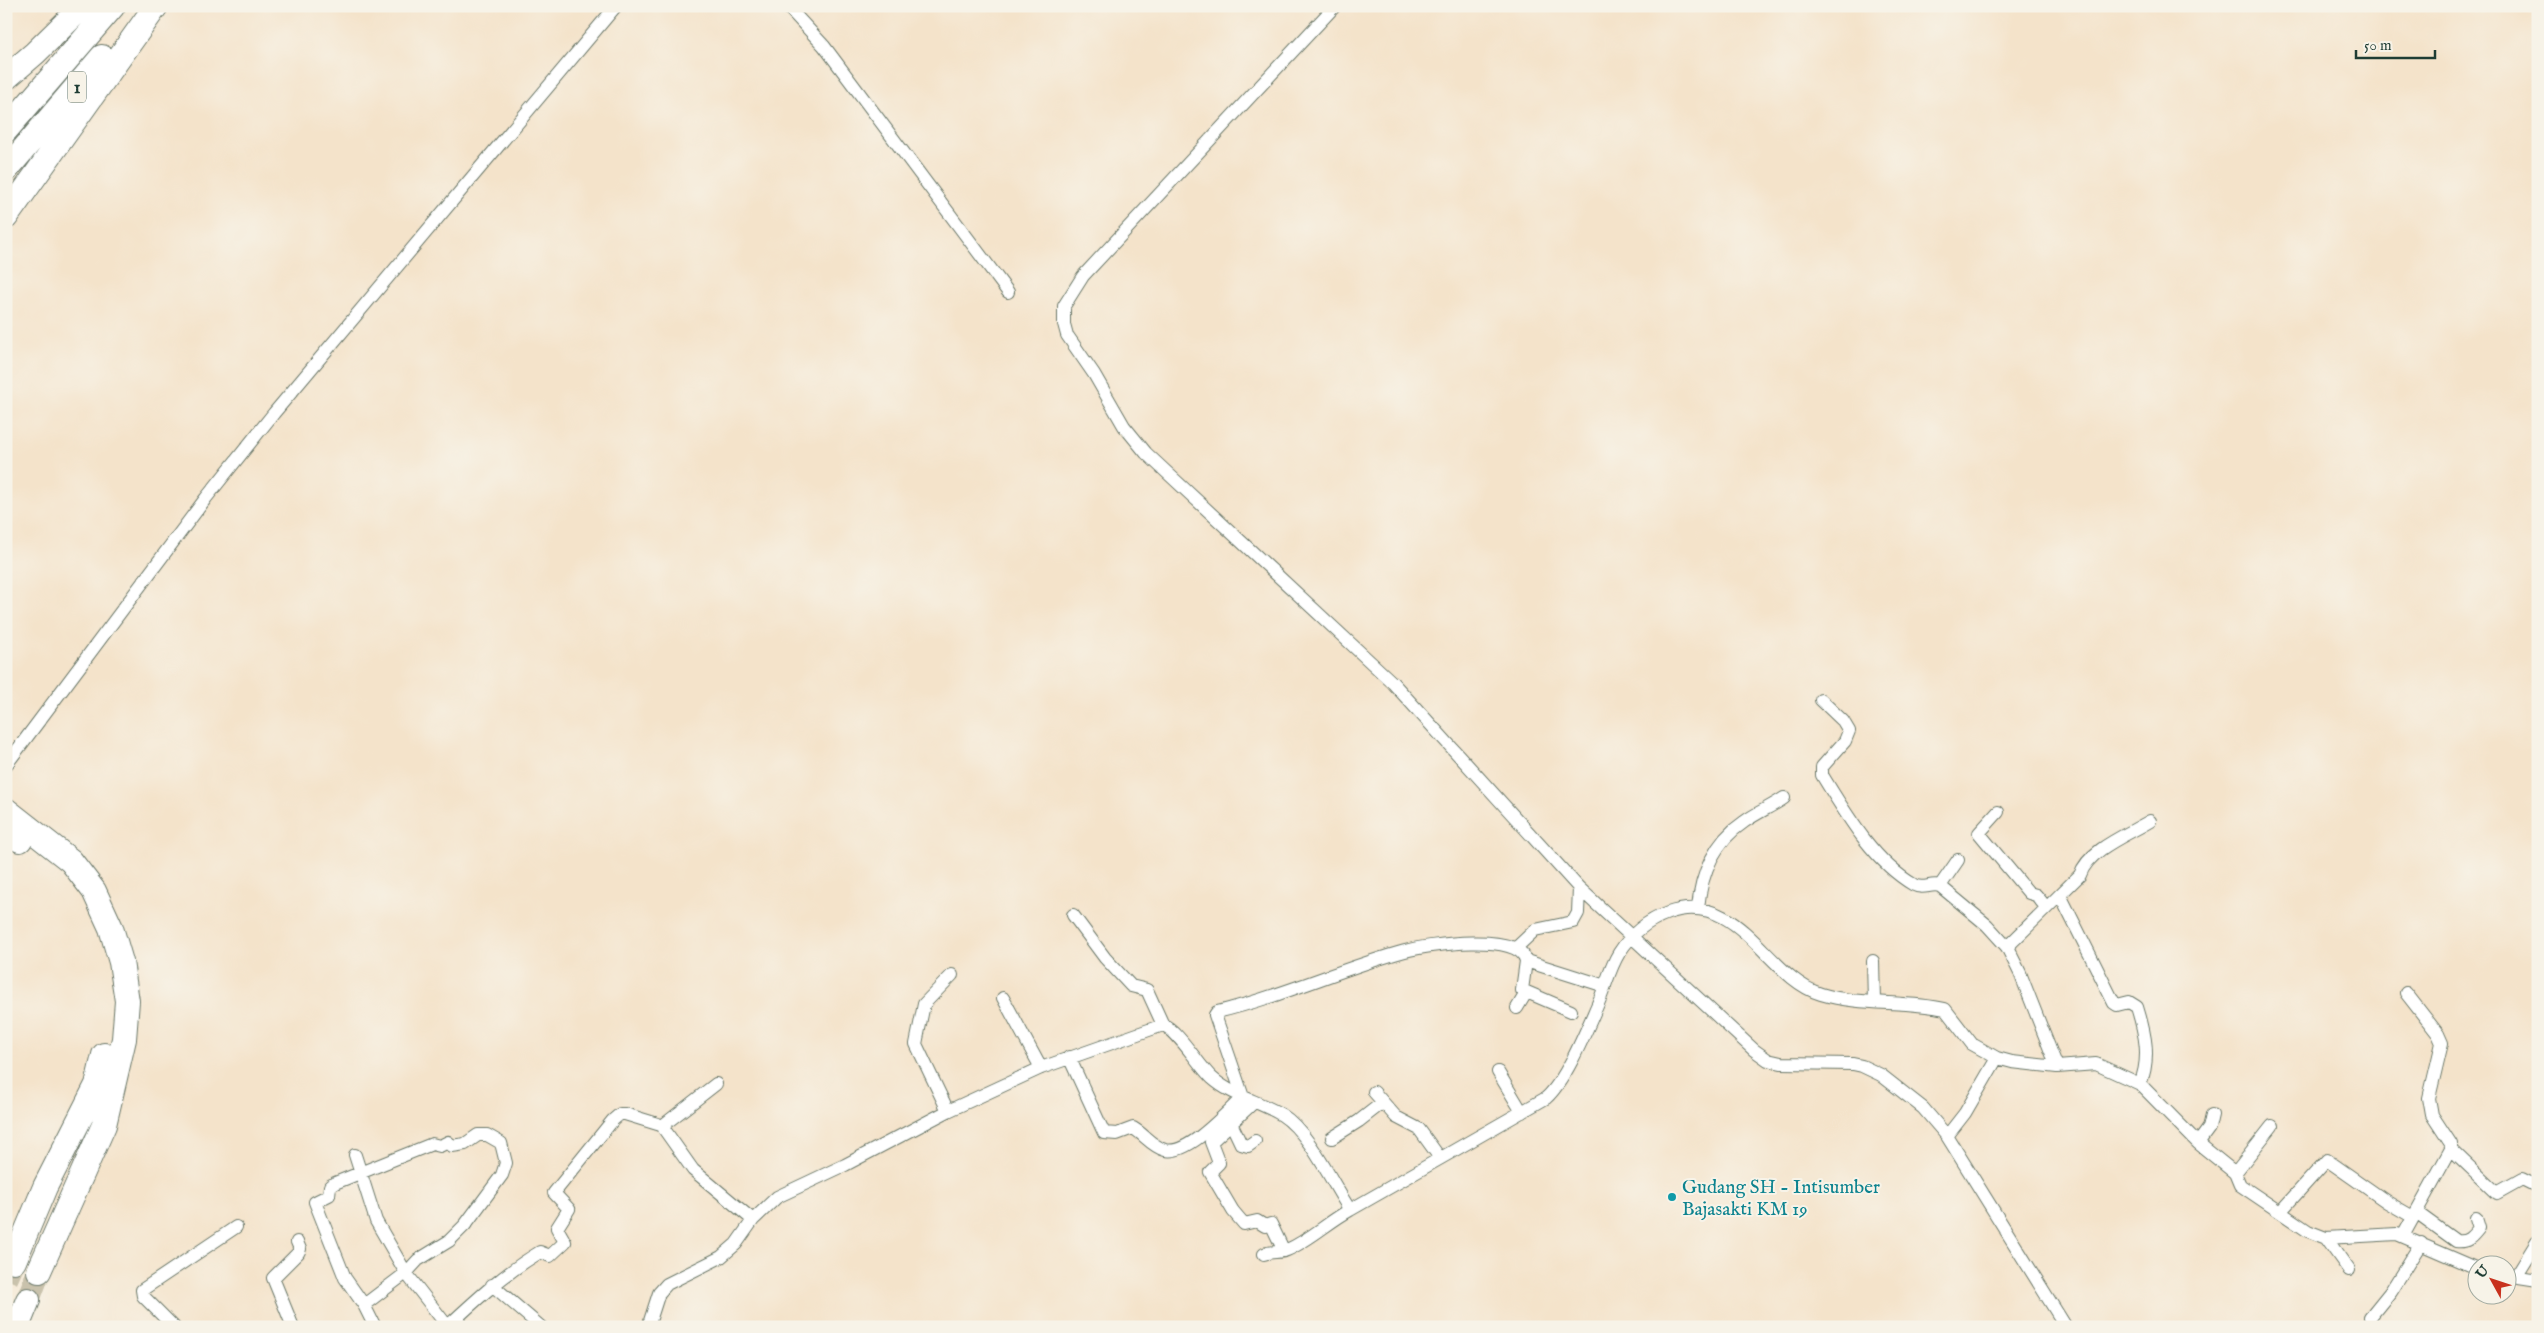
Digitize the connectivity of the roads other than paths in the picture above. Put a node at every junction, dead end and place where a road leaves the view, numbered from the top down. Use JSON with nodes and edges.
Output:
{"nodes":[{"id":1,"x":83,"y":6,"type":"edge"},
{"id":2,"x":113,"y":6,"type":"edge"},
{"id":3,"x":150,"y":6,"type":"edge"},
{"id":4,"x":156,"y":6,"type":"edge"},
{"id":5,"x":616,"y":6,"type":"edge"},
{"id":6,"x":787,"y":6,"type":"edge"},
{"id":7,"x":1335,"y":6,"type":"edge"},
{"id":8,"x":6,"y":78,"type":"edge"},
{"id":9,"x":6,"y":130,"type":"edge"},
{"id":10,"x":6,"y":170,"type":"edge"},
{"id":11,"x":6,"y":217,"type":"edge"},
{"id":12,"x":1008,"y":292,"type":"dead end"},
{"id":13,"x":1821,"y":700,"type":"dead end"},
{"id":14,"x":6,"y":765,"type":"edge"},
{"id":15,"x":1784,"y":798,"type":"dead end"},
{"id":16,"x":6,"y":811,"type":"edge"},
{"id":17,"x":1998,"y":812,"type":"dead end"},
{"id":18,"x":2150,"y":821,"type":"dead end"},
{"id":19,"x":15,"y":833,"type":"edge"},
{"id":20,"x":1958,"y":860,"type":"dead end"},
{"id":21,"x":1940,"y":886,"type":"junction"},
{"id":22,"x":1578,"y":888,"type":"junction"},
{"id":23,"x":2060,"y":895,"type":"junction"},
{"id":24,"x":2046,"y":907,"type":"junction"},
{"id":25,"x":1698,"y":908,"type":"junction"},
{"id":26,"x":1073,"y":915,"type":"dead end"},
{"id":27,"x":1631,"y":937,"type":"junction"},
{"id":28,"x":2007,"y":946,"type":"junction"},
{"id":29,"x":1517,"y":948,"type":"junction"},
{"id":30,"x":1526,"y":961,"type":"junction"},
{"id":31,"x":1873,"y":961,"type":"dead end"},
{"id":32,"x":952,"y":975,"type":"dead end"},
{"id":33,"x":1605,"y":986,"type":"junction"},
{"id":34,"x":1526,"y":993,"type":"junction"},
{"id":35,"x":2406,"y":993,"type":"dead end"},
{"id":36,"x":1004,"y":998,"type":"dead end"},
{"id":37,"x":1874,"y":1002,"type":"junction"},
{"id":38,"x":1517,"y":1008,"type":"dead end"},
{"id":39,"x":1571,"y":1011,"type":"dead end"},
{"id":40,"x":1163,"y":1025,"type":"junction"},
{"id":41,"x":1069,"y":1056,"type":"junction"},
{"id":42,"x":1997,"y":1058,"type":"junction"},
{"id":43,"x":2057,"y":1067,"type":"junction"},
{"id":44,"x":1041,"y":1068,"type":"junction"},
{"id":45,"x":1498,"y":1072,"type":"dead end"},
{"id":46,"x":716,"y":1084,"type":"dead end"},
{"id":47,"x":2140,"y":1084,"type":"junction"},
{"id":48,"x":1249,"y":1099,"type":"junction"},
{"id":49,"x":948,"y":1111,"type":"junction"},
{"id":50,"x":1522,"y":1112,"type":"junction"},
{"id":51,"x":2212,"y":1116,"type":"dead end"},
{"id":52,"x":1231,"y":1123,"type":"junction"},
{"id":53,"x":664,"y":1126,"type":"junction"},
{"id":54,"x":2272,"y":1126,"type":"dead end"},
{"id":55,"x":1947,"y":1136,"type":"junction"},
{"id":56,"x":1332,"y":1138,"type":"dead end"},
{"id":57,"x":1255,"y":1141,"type":"dead end"},
{"id":58,"x":2198,"y":1142,"type":"junction"},
{"id":59,"x":2452,"y":1149,"type":"junction"},
{"id":60,"x":355,"y":1155,"type":"dead end"},
{"id":61,"x":1440,"y":1158,"type":"junction"},
{"id":62,"x":361,"y":1171,"type":"junction"},
{"id":63,"x":2235,"y":1173,"type":"junction"},
{"id":64,"x":2538,"y":1187,"type":"edge"},
{"id":65,"x":1350,"y":1210,"type":"junction"},
{"id":66,"x":2280,"y":1212,"type":"junction"},
{"id":67,"x":2415,"y":1214,"type":"junction"},
{"id":68,"x":2476,"y":1218,"type":"dead end"},
{"id":69,"x":753,"y":1220,"type":"junction"},
{"id":70,"x":236,"y":1227,"type":"dead end"},
{"id":71,"x":2403,"y":1236,"type":"junction"},
{"id":72,"x":2326,"y":1238,"type":"junction"},
{"id":73,"x":296,"y":1242,"type":"dead end"},
{"id":74,"x":2538,"y":1242,"type":"edge"},
{"id":75,"x":2421,"y":1243,"type":"junction"},
{"id":76,"x":1284,"y":1251,"type":"junction"},
{"id":77,"x":1264,"y":1254,"type":"dead end"},
{"id":78,"x":14,"y":1261,"type":"tunnel mouth"},
{"id":79,"x":2466,"y":1263,"type":"edge"},
{"id":80,"x":2516,"y":1269,"type":"edge"},
{"id":81,"x":2349,"y":1270,"type":"dead end"},
{"id":82,"x":40,"y":1271,"type":"tunnel mouth"},
{"id":83,"x":406,"y":1273,"type":"junction"},
{"id":84,"x":2516,"y":1276,"type":"edge"},
{"id":85,"x":2538,"y":1280,"type":"edge"},
{"id":86,"x":492,"y":1285,"type":"junction"},
{"id":87,"x":28,"y":1300,"type":"tunnel mouth"},
{"id":88,"x":364,"y":1306,"type":"junction"},
{"id":89,"x":2370,"y":1316,"type":"dead end"},
{"id":90,"x":448,"y":1326,"type":"edge"},
{"id":91,"x":17,"y":1327,"type":"edge"},
{"id":92,"x":174,"y":1327,"type":"edge"},
{"id":93,"x":292,"y":1327,"type":"edge"},
{"id":94,"x":375,"y":1327,"type":"edge"},
{"id":95,"x":541,"y":1327,"type":"edge"},
{"id":96,"x":648,"y":1327,"type":"edge"},
{"id":97,"x":2066,"y":1327,"type":"edge"}],
"edges":[{"from":1,"to":8,"type":"highway"},
{"from":2,"to":9,"type":"highway","number":"1"},
{"from":3,"to":10,"type":"highway","number":"1"},
{"from":4,"to":11,"type":"highway"},
{"from":5,"to":14,"type":"street"},
{"from":6,"to":12,"type":"street"},
{"from":7,"to":22,"type":"street"},
{"from":13,"to":21,"type":"street"},
{"from":15,"to":25,"type":"street"},
{"from":16,"to":19,"type":"highway"},
{"from":17,"to":24,"type":"street"},
{"from":18,"to":23,"type":"street"},
{"from":19,"to":78,"type":"highway"},
{"from":19,"to":82,"type":"highway"},
{"from":20,"to":21,"type":"street"},
{"from":21,"to":28,"type":"street"},
{"from":22,"to":27,"type":"street"},
{"from":22,"to":29,"type":"street"},
{"from":23,"to":24,"type":"street"},
{"from":23,"to":47,"type":"street"},
{"from":24,"to":28,"type":"street"},
{"from":25,"to":27,"type":"street"},
{"from":25,"to":37,"type":"street"},
{"from":26,"to":40,"type":"street"},
{"from":27,"to":33,"type":"street"},
{"from":27,"to":55,"type":"street"},
{"from":28,"to":43,"type":"street"},
{"from":29,"to":30,"type":"street"},
{"from":29,"to":48,"type":"street"},
{"from":30,"to":33,"type":"street"},
{"from":30,"to":34,"type":"street"},
{"from":31,"to":37,"type":"street"},
{"from":32,"to":49,"type":"street"},
{"from":33,"to":50,"type":"street"},
{"from":34,"to":38,"type":"street"},
{"from":34,"to":39,"type":"street"},
{"from":35,"to":59,"type":"street"},
{"from":36,"to":44,"type":"street"},
{"from":37,"to":42,"type":"street"},
{"from":40,"to":41,"type":"street"},
{"from":40,"to":48,"type":"street"},
{"from":41,"to":44,"type":"street"},
{"from":41,"to":48,"type":"street"},
{"from":42,"to":43,"type":"street"},
{"from":42,"to":55,"type":"street"},
{"from":43,"to":47,"type":"street"},
{"from":44,"to":49,"type":"street"},
{"from":45,"to":50,"type":"street"},
{"from":46,"to":53,"type":"street"},
{"from":47,"to":58,"type":"street"},
{"from":48,"to":52,"type":"street"},
{"from":48,"to":65,"type":"street"},
{"from":49,"to":69,"type":"street"},
{"from":50,"to":61,"type":"street"},
{"from":51,"to":58,"type":"street"},
{"from":52,"to":57,"type":"street"},
{"from":52,"to":76,"type":"street"},
{"from":53,"to":69,"type":"street"},
{"from":53,"to":86,"type":"street"},
{"from":54,"to":63,"type":"street"},
{"from":55,"to":97,"type":"street"},
{"from":56,"to":61,"type":"street"},
{"from":58,"to":63,"type":"street"},
{"from":59,"to":64,"type":"street"},
{"from":59,"to":67,"type":"street"},
{"from":60,"to":62,"type":"street"},
{"from":61,"to":65,"type":"street"},
{"from":62,"to":83,"type":"street"},
{"from":62,"to":83,"type":"street"},
{"from":62,"to":88,"type":"street"},
{"from":63,"to":66,"type":"street"},
{"from":65,"to":76,"type":"street"},
{"from":66,"to":67,"type":"street"},
{"from":66,"to":72,"type":"street"},
{"from":67,"to":68,"type":"street"},
{"from":67,"to":71,"type":"street"},
{"from":69,"to":96,"type":"street"},
{"from":70,"to":92,"type":"street"},
{"from":71,"to":72,"type":"street"},
{"from":71,"to":75,"type":"street"},
{"from":72,"to":81,"type":"street"},
{"from":73,"to":93,"type":"street"},
{"from":74,"to":80,"type":"street"},
{"from":75,"to":79,"type":"street"},
{"from":75,"to":89,"type":"street"},
{"from":76,"to":77,"type":"street"},
{"from":83,"to":88,"type":"street"},
{"from":83,"to":90,"type":"street"},
{"from":84,"to":85,"type":"street"},
{"from":86,"to":90,"type":"street"},
{"from":86,"to":95,"type":"street"},
{"from":87,"to":91,"type":"highway"},
{"from":88,"to":94,"type":"street"}]}
